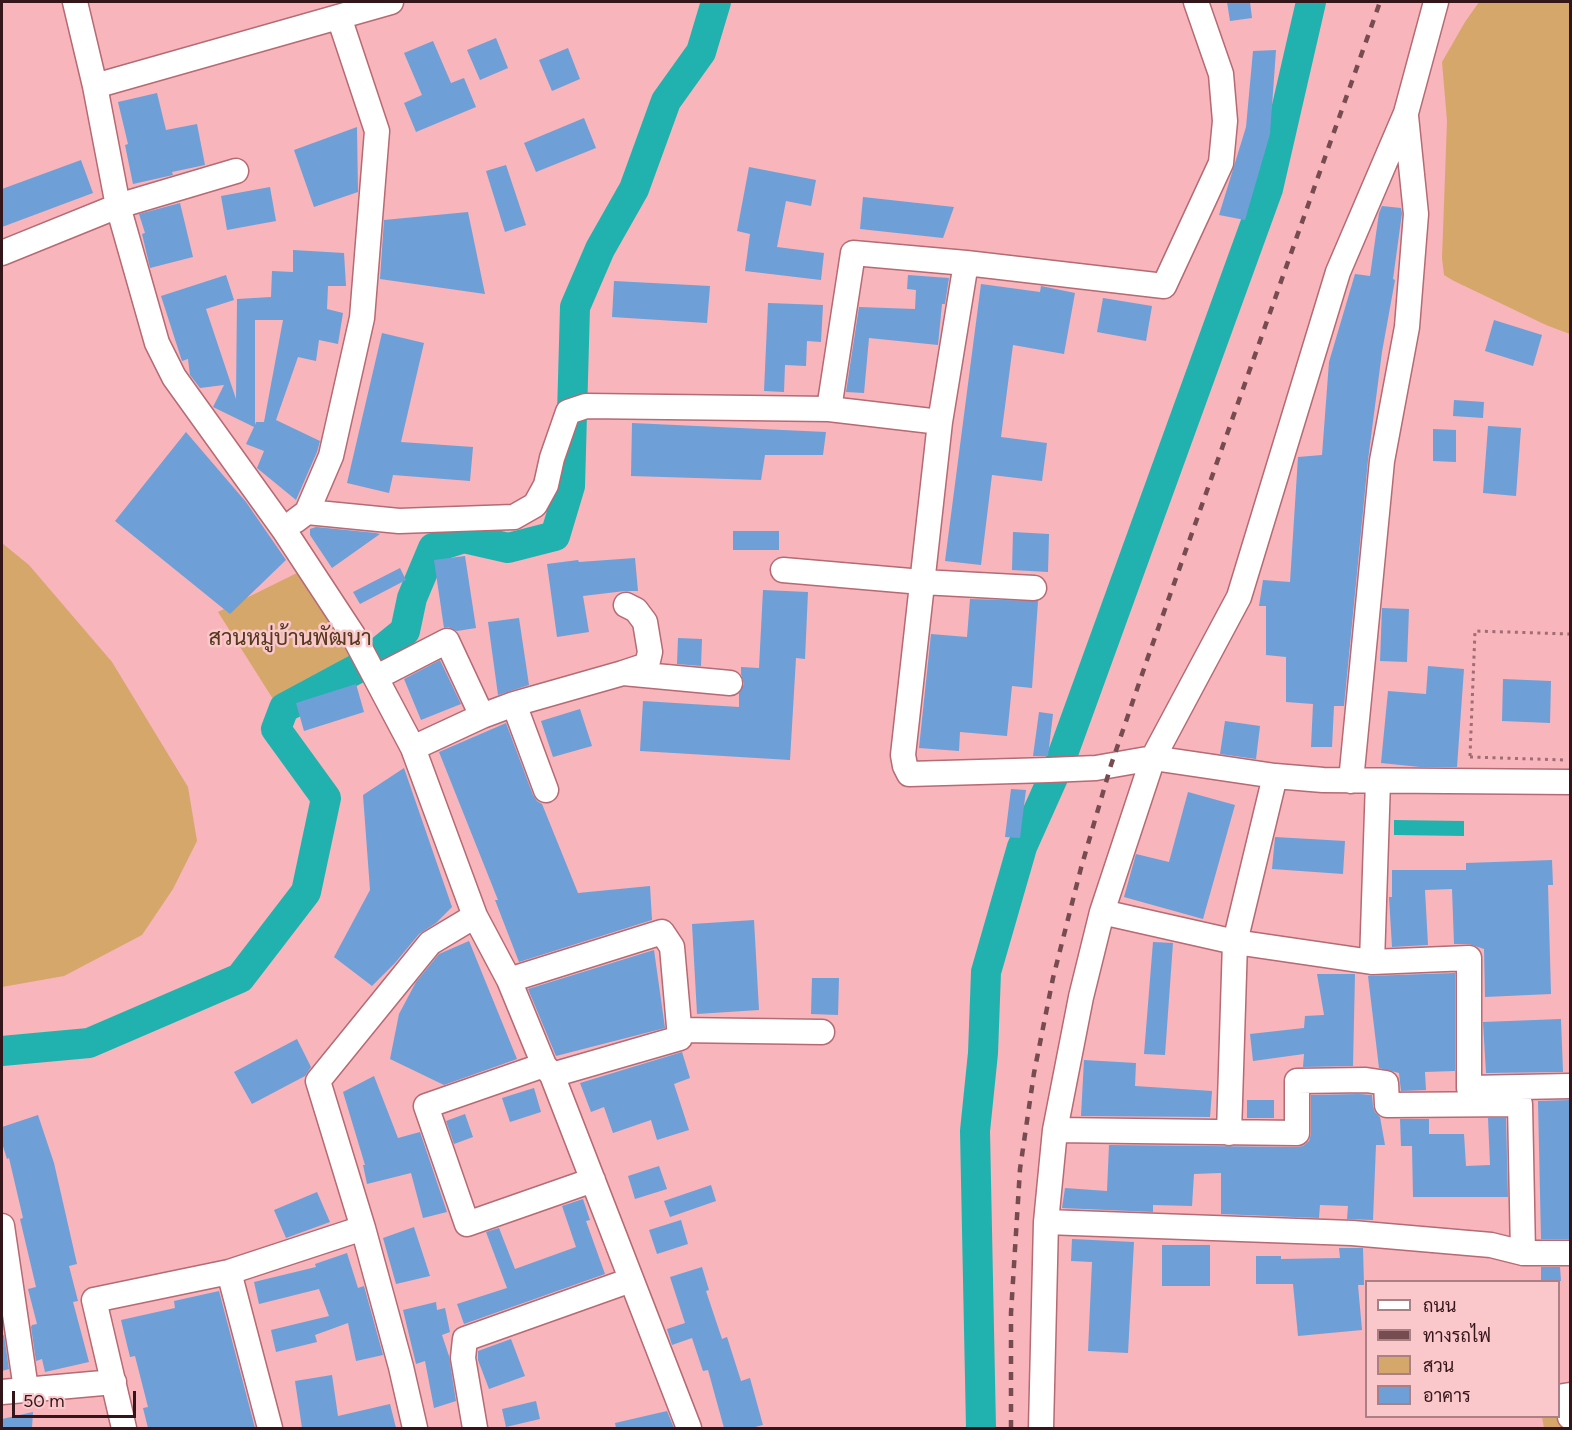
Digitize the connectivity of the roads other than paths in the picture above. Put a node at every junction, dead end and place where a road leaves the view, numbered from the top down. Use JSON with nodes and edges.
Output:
{"nodes":[{"id":1,"x":75,"y":2,"type":"edge"},
{"id":2,"x":391,"y":2,"type":"edge"},
{"id":3,"x":1196,"y":2,"type":"edge"},
{"id":4,"x":1436,"y":2,"type":"edge"},
{"id":5,"x":339,"y":16,"type":"junction"},
{"id":6,"x":96,"y":86,"type":"junction"},
{"id":7,"x":1406,"y":114,"type":"junction"},
{"id":8,"x":236,"y":171,"type":"dead end"},
{"id":9,"x":1413,"y":180,"type":"junction"},
{"id":10,"x":1377,"y":181,"type":"junction"},
{"id":11,"x":118,"y":206,"type":"junction"},
{"id":12,"x":2,"y":254,"type":"edge"},
{"id":13,"x":966,"y":263,"type":"junction"},
{"id":14,"x":829,"y":409,"type":"junction"},
{"id":15,"x":940,"y":422,"type":"junction"},
{"id":16,"x":307,"y":512,"type":"junction"},
{"id":17,"x":284,"y":530,"type":"junction"},
{"id":18,"x":783,"y":570,"type":"dead end"},
{"id":19,"x":922,"y":582,"type":"junction"},
{"id":20,"x":1034,"y":588,"type":"dead end"},
{"id":21,"x":626,"y":604,"type":"dead end"},
{"id":22,"x":623,"y":673,"type":"junction"},
{"id":23,"x":375,"y":674,"type":"junction"},
{"id":24,"x":730,"y":683,"type":"dead end"},
{"id":25,"x":514,"y":704,"type":"junction"},
{"id":26,"x":482,"y":716,"type":"junction"},
{"id":27,"x":413,"y":748,"type":"junction"},
{"id":28,"x":1152,"y":758,"type":"junction"},
{"id":29,"x":1275,"y":776,"type":"junction"},
{"id":30,"x":1351,"y":781,"type":"junction"},
{"id":31,"x":1378,"y":781,"type":"junction"},
{"id":32,"x":1570,"y":782,"type":"edge"},
{"id":33,"x":546,"y":790,"type":"dead end"},
{"id":34,"x":1102,"y":912,"type":"junction"},
{"id":35,"x":475,"y":916,"type":"junction"},
{"id":36,"x":1235,"y":942,"type":"junction"},
{"id":37,"x":1372,"y":962,"type":"junction"},
{"id":38,"x":508,"y":980,"type":"junction"},
{"id":39,"x":679,"y":1030,"type":"junction"},
{"id":40,"x":822,"y":1032,"type":"dead end"},
{"id":41,"x":548,"y":1070,"type":"junction"},
{"id":42,"x":1570,"y":1086,"type":"edge"},
{"id":43,"x":1055,"y":1130,"type":"junction"},
{"id":44,"x":1229,"y":1133,"type":"junction"},
{"id":45,"x":593,"y":1180,"type":"junction"},
{"id":46,"x":1046,"y":1222,"type":"junction"},
{"id":47,"x":2,"y":1226,"type":"edge"},
{"id":48,"x":363,"y":1228,"type":"junction"},
{"id":49,"x":1523,"y":1253,"type":"junction"},
{"id":50,"x":1570,"y":1253,"type":"edge"},
{"id":51,"x":229,"y":1272,"type":"junction"},
{"id":52,"x":631,"y":1280,"type":"junction"},
{"id":53,"x":114,"y":1382,"type":"junction"},
{"id":54,"x":26,"y":1389,"type":"junction"},
{"id":55,"x":2,"y":1392,"type":"edge"},
{"id":56,"x":1560,"y":1397,"type":"edge"},
{"id":57,"x":1570,"y":1417,"type":"edge"},
{"id":58,"x":124,"y":1428,"type":"edge"},
{"id":59,"x":270,"y":1428,"type":"edge"},
{"id":60,"x":415,"y":1428,"type":"edge"},
{"id":61,"x":475,"y":1428,"type":"edge"},
{"id":62,"x":689,"y":1428,"type":"edge"},
{"id":63,"x":1041,"y":1428,"type":"edge"}],
"edges":[{"from":1,"to":6,"type":"street"},
{"from":2,"to":5,"type":"street"},
{"from":3,"to":13,"type":"street"},
{"from":4,"to":7,"type":"street"},
{"from":5,"to":6,"type":"street"},
{"from":5,"to":16,"type":"street"},
{"from":6,"to":11,"type":"street"},
{"from":7,"to":9,"type":"street"},
{"from":7,"to":10,"type":"street"},
{"from":8,"to":11,"type":"street"},
{"from":9,"to":10,"type":"street"},
{"from":9,"to":30,"type":"street"},
{"from":10,"to":28,"type":"street"},
{"from":11,"to":12,"type":"street"},
{"from":11,"to":17,"type":"street"},
{"from":13,"to":14,"type":"street"},
{"from":13,"to":15,"type":"street"},
{"from":14,"to":15,"type":"street"},
{"from":14,"to":16,"type":"street"},
{"from":15,"to":19,"type":"street"},
{"from":16,"to":17,"type":"street"},
{"from":17,"to":23,"type":"street"},
{"from":18,"to":19,"type":"street"},
{"from":19,"to":20,"type":"street"},
{"from":19,"to":28,"type":"street"},
{"from":21,"to":22,"type":"street"},
{"from":22,"to":24,"type":"street"},
{"from":22,"to":25,"type":"street"},
{"from":23,"to":26,"type":"street"},
{"from":23,"to":27,"type":"street"},
{"from":25,"to":26,"type":"street"},
{"from":25,"to":33,"type":"street"},
{"from":26,"to":27,"type":"street"},
{"from":27,"to":35,"type":"street"},
{"from":28,"to":29,"type":"street"},
{"from":28,"to":34,"type":"street"},
{"from":29,"to":30,"type":"street"},
{"from":29,"to":36,"type":"street"},
{"from":30,"to":31,"type":"street"},
{"from":31,"to":32,"type":"street"},
{"from":31,"to":37,"type":"street"},
{"from":34,"to":36,"type":"street"},
{"from":34,"to":43,"type":"street"},
{"from":35,"to":38,"type":"street"},
{"from":35,"to":48,"type":"street"},
{"from":36,"to":37,"type":"street"},
{"from":36,"to":44,"type":"street"},
{"from":37,"to":42,"type":"street"},
{"from":38,"to":39,"type":"street"},
{"from":38,"to":41,"type":"street"},
{"from":39,"to":40,"type":"street"},
{"from":39,"to":41,"type":"street"},
{"from":41,"to":45,"type":"street"},
{"from":41,"to":45,"type":"street"},
{"from":43,"to":44,"type":"street"},
{"from":43,"to":46,"type":"street"},
{"from":44,"to":49,"type":"street"},
{"from":45,"to":52,"type":"street"},
{"from":46,"to":49,"type":"street"},
{"from":46,"to":63,"type":"street"},
{"from":47,"to":54,"type":"street"},
{"from":48,"to":51,"type":"street"},
{"from":48,"to":60,"type":"street"},
{"from":49,"to":50,"type":"street"},
{"from":51,"to":53,"type":"street"},
{"from":51,"to":59,"type":"street"},
{"from":52,"to":61,"type":"street"},
{"from":52,"to":62,"type":"street"},
{"from":53,"to":54,"type":"street"},
{"from":53,"to":58,"type":"street"},
{"from":54,"to":55,"type":"street"},
{"from":56,"to":57,"type":"street"}]}
